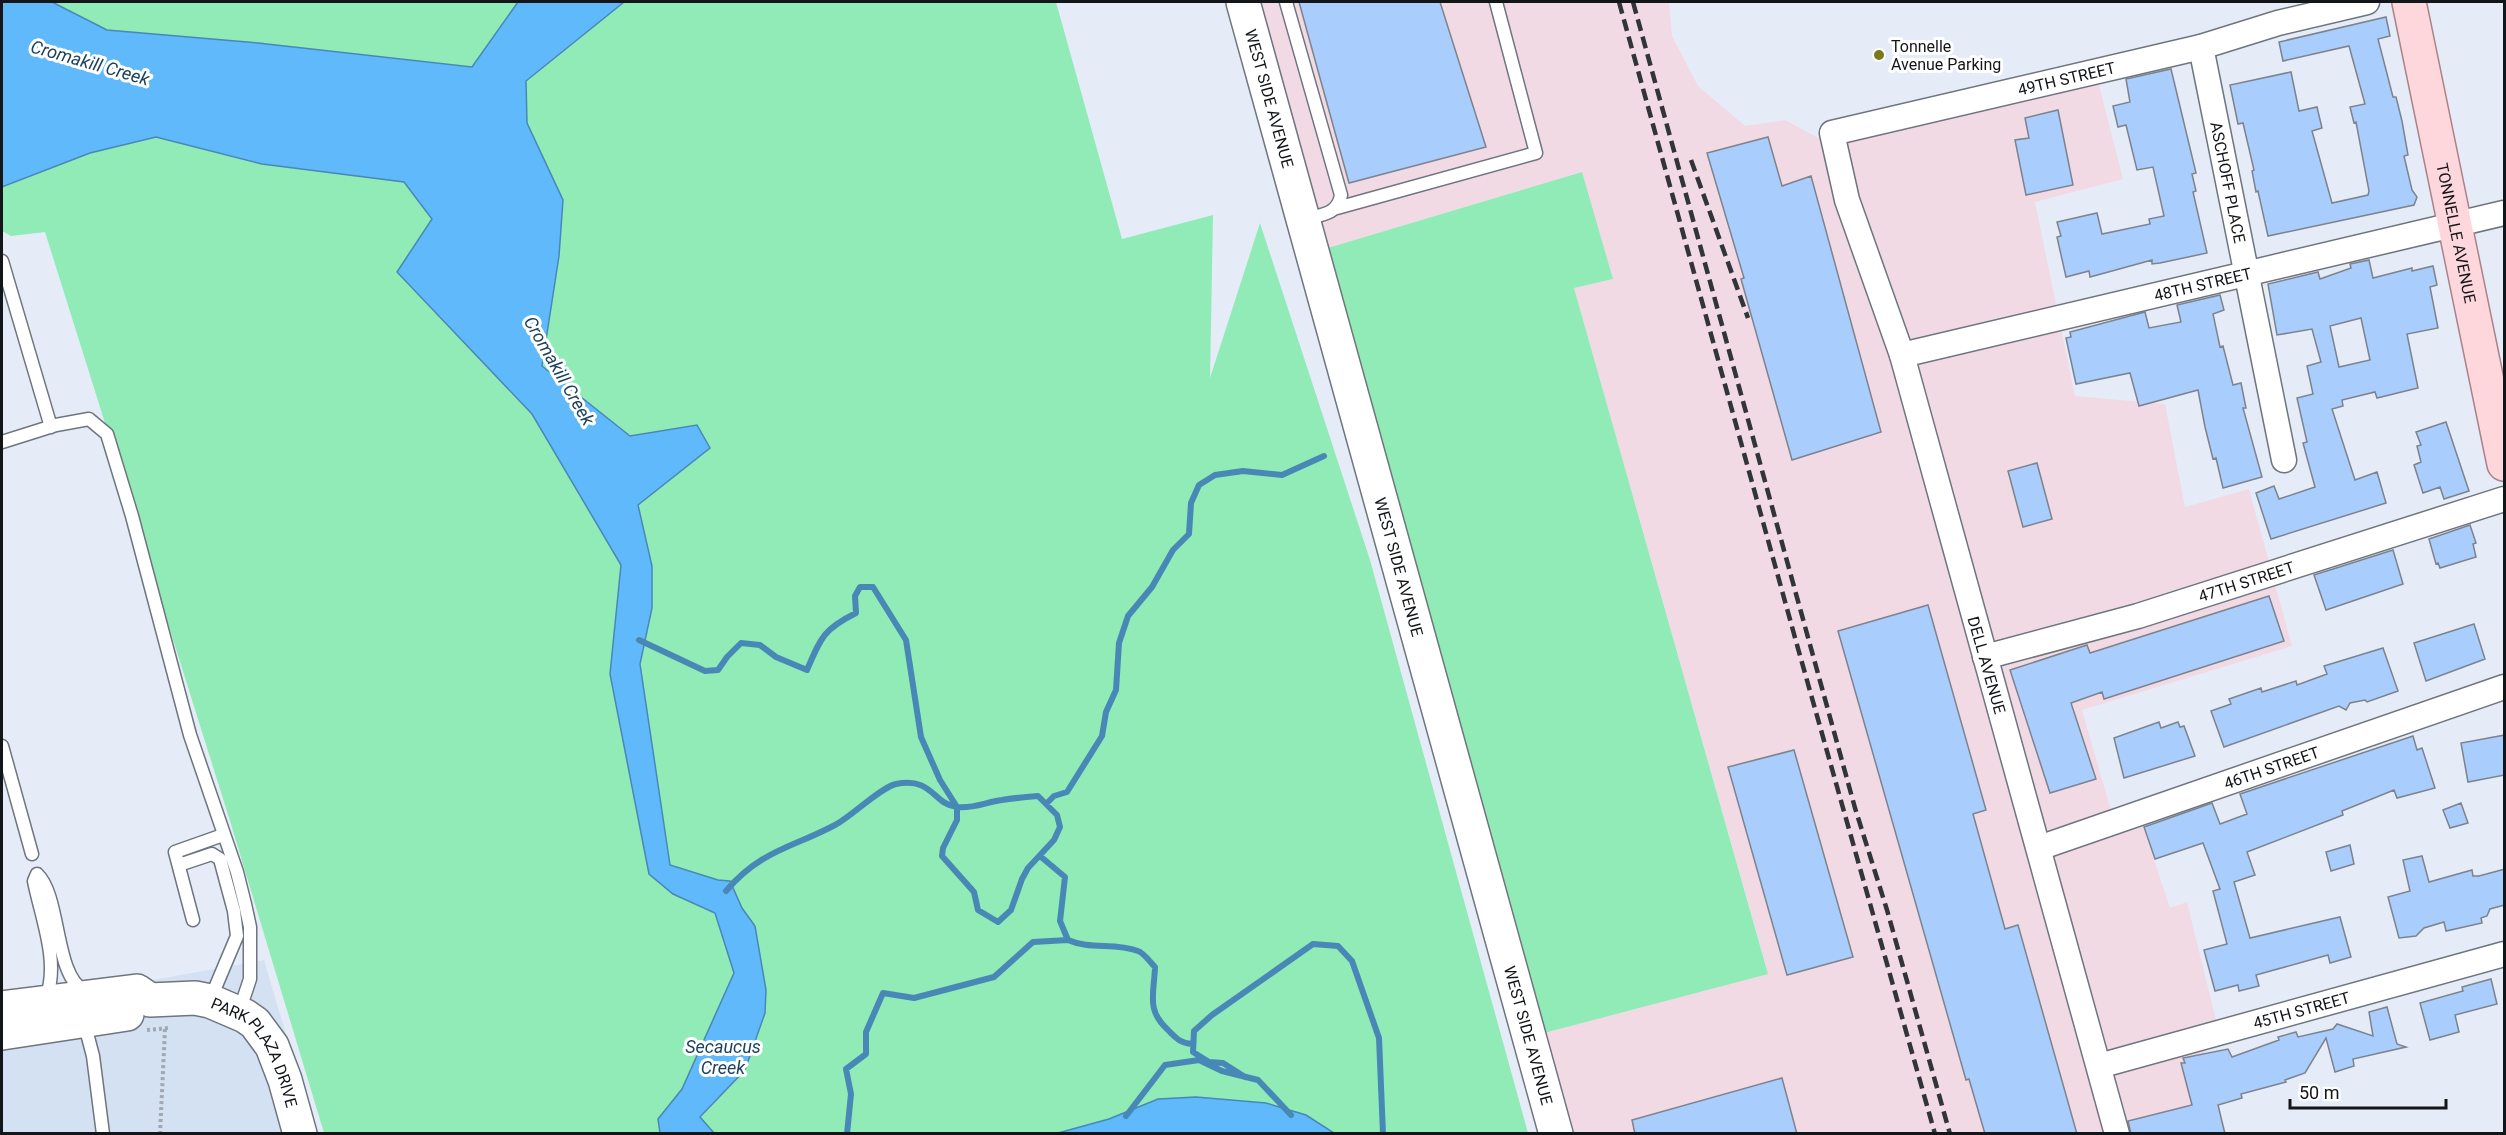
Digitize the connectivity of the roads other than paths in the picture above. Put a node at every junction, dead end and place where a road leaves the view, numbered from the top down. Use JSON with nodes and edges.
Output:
{"nodes":[{"id":1,"x":1243,"y":2,"type":"edge"},
{"id":2,"x":1286,"y":2,"type":"edge"},
{"id":3,"x":1496,"y":2,"type":"edge"},
{"id":4,"x":2367,"y":2,"type":"edge"},
{"id":5,"x":2409,"y":2,"type":"edge"},
{"id":6,"x":2201,"y":46,"type":"junction"},
{"id":7,"x":1847,"y":200,"type":"joint"},
{"id":8,"x":1337,"y":208,"type":"junction"},
{"id":9,"x":2505,"y":213,"type":"edge"},
{"id":10,"x":1302,"y":220,"type":"junction"},
{"id":11,"x":2455,"y":225,"type":"junction"},
{"id":12,"x":2,"y":261,"type":"edge"},
{"id":13,"x":2247,"y":274,"type":"junction"},
{"id":14,"x":1902,"y":355,"type":"junction"},
{"id":15,"x":51,"y":427,"type":"junction"},
{"id":16,"x":2,"y":441,"type":"edge"},
{"id":17,"x":2503,"y":448,"type":"edge"},
{"id":18,"x":2284,"y":460,"type":"dead end"},
{"id":19,"x":2505,"y":499,"type":"edge"},
{"id":20,"x":1985,"y":657,"type":"junction"},
{"id":21,"x":2505,"y":687,"type":"edge"},
{"id":22,"x":2,"y":747,"type":"edge"},
{"id":23,"x":223,"y":835,"type":"junction"},
{"id":24,"x":2038,"y":848,"type":"junction"},
{"id":25,"x":32,"y":854,"type":"dead end"},
{"id":26,"x":212,"y":854,"type":"junction"},
{"id":27,"x":179,"y":865,"type":"junction"},
{"id":28,"x":193,"y":920,"type":"dead end"},
{"id":29,"x":2505,"y":954,"type":"edge"},
{"id":30,"x":210,"y":1001,"type":"junction"},
{"id":31,"x":44,"y":1003,"type":"junction"},
{"id":32,"x":86,"y":1005,"type":"junction"},
{"id":33,"x":2,"y":1008,"type":"edge"},
{"id":34,"x":245,"y":1016,"type":"junction"},
{"id":35,"x":2,"y":1032,"type":"edge"},
{"id":36,"x":2098,"y":1066,"type":"junction"},
{"id":37,"x":103,"y":1134,"type":"edge"},
{"id":38,"x":300,"y":1134,"type":"edge"},
{"id":39,"x":1556,"y":1134,"type":"edge"},
{"id":40,"x":2117,"y":1134,"type":"edge"}],
"edges":[{"from":1,"to":10,"type":"street","name":"WEST SIDE AVENUE"},
{"from":2,"to":8,"type":"lane"},
{"from":3,"to":8,"type":"lane"},
{"from":4,"to":6,"type":"street","name":"49TH STREET"},
{"from":5,"to":11,"type":"main road","name":"TONNELLE AVENUE"},
{"from":6,"to":7,"type":"street","name":"49TH STREET"},
{"from":6,"to":13,"type":"street","name":"ASCHOFF PLACE"},
{"from":7,"to":14,"type":"street","name":"DELL AVENUE"},
{"from":8,"to":10,"type":"lane"},
{"from":9,"to":11,"type":"street","name":"48TH STREET"},
{"from":10,"to":39,"type":"street","name":"WEST SIDE AVENUE"},
{"from":11,"to":13,"type":"street","name":"48TH STREET"},
{"from":11,"to":17,"type":"main road","name":"TONNELLE AVENUE"},
{"from":12,"to":15,"type":"lane"},
{"from":13,"to":14,"type":"street","name":"48TH STREET"},
{"from":13,"to":18,"type":"street","name":"ASCHOFF PLACE"},
{"from":14,"to":20,"type":"street","name":"DELL AVENUE"},
{"from":15,"to":16,"type":"lane"},
{"from":15,"to":23,"type":"lane"},
{"from":19,"to":20,"type":"street","name":"47TH STREET"},
{"from":20,"to":24,"type":"street","name":"DELL AVENUE"},
{"from":21,"to":24,"type":"street","name":"46TH STREET"},
{"from":22,"to":25,"type":"lane"},
{"from":23,"to":26,"type":"lane"},
{"from":23,"to":27,"type":"lane"},
{"from":23,"to":34,"type":"lane"},
{"from":24,"to":36,"type":"street","name":"DELL AVENUE"},
{"from":26,"to":27,"type":"lane"},
{"from":26,"to":30,"type":"lane"},
{"from":27,"to":28,"type":"lane"},
{"from":29,"to":36,"type":"street","name":"45TH STREET"},
{"from":30,"to":32,"type":"street","name":"PARK PLAZA DRIVE"},
{"from":30,"to":34,"type":"street","name":"PARK PLAZA DRIVE"},
{"from":31,"to":32,"type":"street","name":"PARK PLAZA DRIVE"},
{"from":31,"to":32,"type":"lane"},
{"from":31,"to":33,"type":"street","name":"PARK PLAZA DRIVE"},
{"from":32,"to":35,"type":"street","name":"PARK PLAZA DRIVE"},
{"from":32,"to":37,"type":"lane"},
{"from":34,"to":38,"type":"street","name":"PARK PLAZA DRIVE"},
{"from":36,"to":40,"type":"street","name":"DELL AVENUE"}]}
